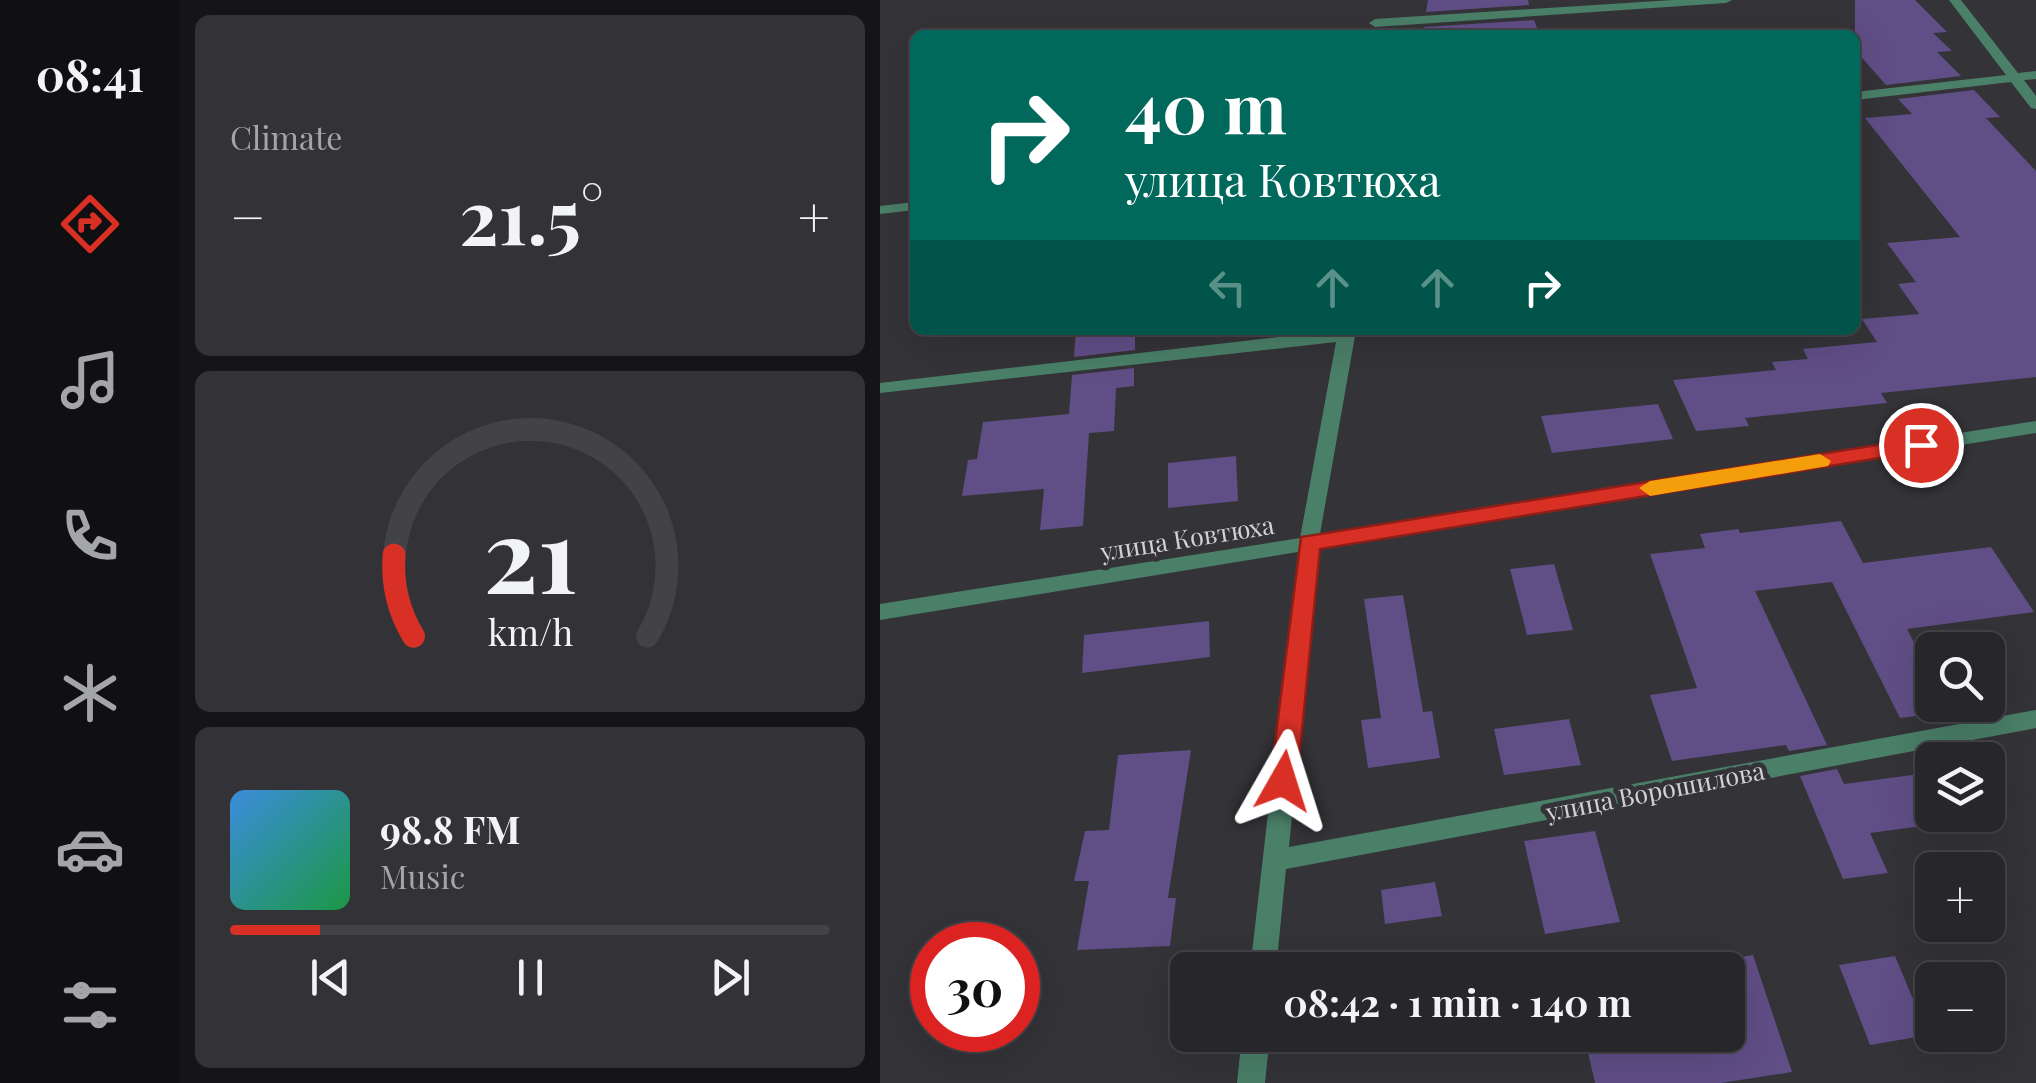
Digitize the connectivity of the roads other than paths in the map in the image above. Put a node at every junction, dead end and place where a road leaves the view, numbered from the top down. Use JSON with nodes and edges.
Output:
{"nodes":[{"id":1,"x":1726,"y":0,"type":"edge"},
{"id":2,"x":1955,"y":0,"type":"edge"},
{"id":3,"x":1376,"y":23,"type":"edge"},
{"id":4,"x":2036,"y":75,"type":"edge"},
{"id":5,"x":2015,"y":77,"type":"junction"},
{"id":6,"x":1860,"y":95,"type":"edge"},
{"id":7,"x":2036,"y":104,"type":"edge"},
{"id":8,"x":910,"y":207,"type":"edge"},
{"id":9,"x":880,"y":210,"type":"edge"},
{"id":10,"x":1330,"y":335,"type":"edge"},
{"id":11,"x":1347,"y":335,"type":"edge"},
{"id":12,"x":880,"y":388,"type":"edge"},
{"id":13,"x":2036,"y":426,"type":"edge"},
{"id":14,"x":1309,"y":543,"type":"junction"},
{"id":15,"x":880,"y":612,"type":"edge"},
{"id":16,"x":2036,"y":719,"type":"edge"},
{"id":17,"x":1275,"y":860,"type":"junction"},
{"id":18,"x":1265,"y":952,"type":"edge"},
{"id":19,"x":1254,"y":1052,"type":"edge"},
{"id":20,"x":1251,"y":1083,"type":"edge"}],
"edges":[{"from":1,"to":3,"type":"street"},
{"from":2,"to":5,"type":"street"},
{"from":4,"to":5,"type":"street"},
{"from":5,"to":6,"type":"street"},
{"from":5,"to":7,"type":"street"},
{"from":8,"to":9,"type":"street"},
{"from":10,"to":12,"type":"street"},
{"from":11,"to":14,"type":"street"},
{"from":13,"to":14,"type":"street","name":"улица Ковтюха"},
{"from":14,"to":15,"type":"street","name":"улица Ковтюха"},
{"from":14,"to":17,"type":"street"},
{"from":16,"to":17,"type":"street","name":"улица Ворошилова"},
{"from":17,"to":18,"type":"street"},
{"from":19,"to":20,"type":"street"}]}
